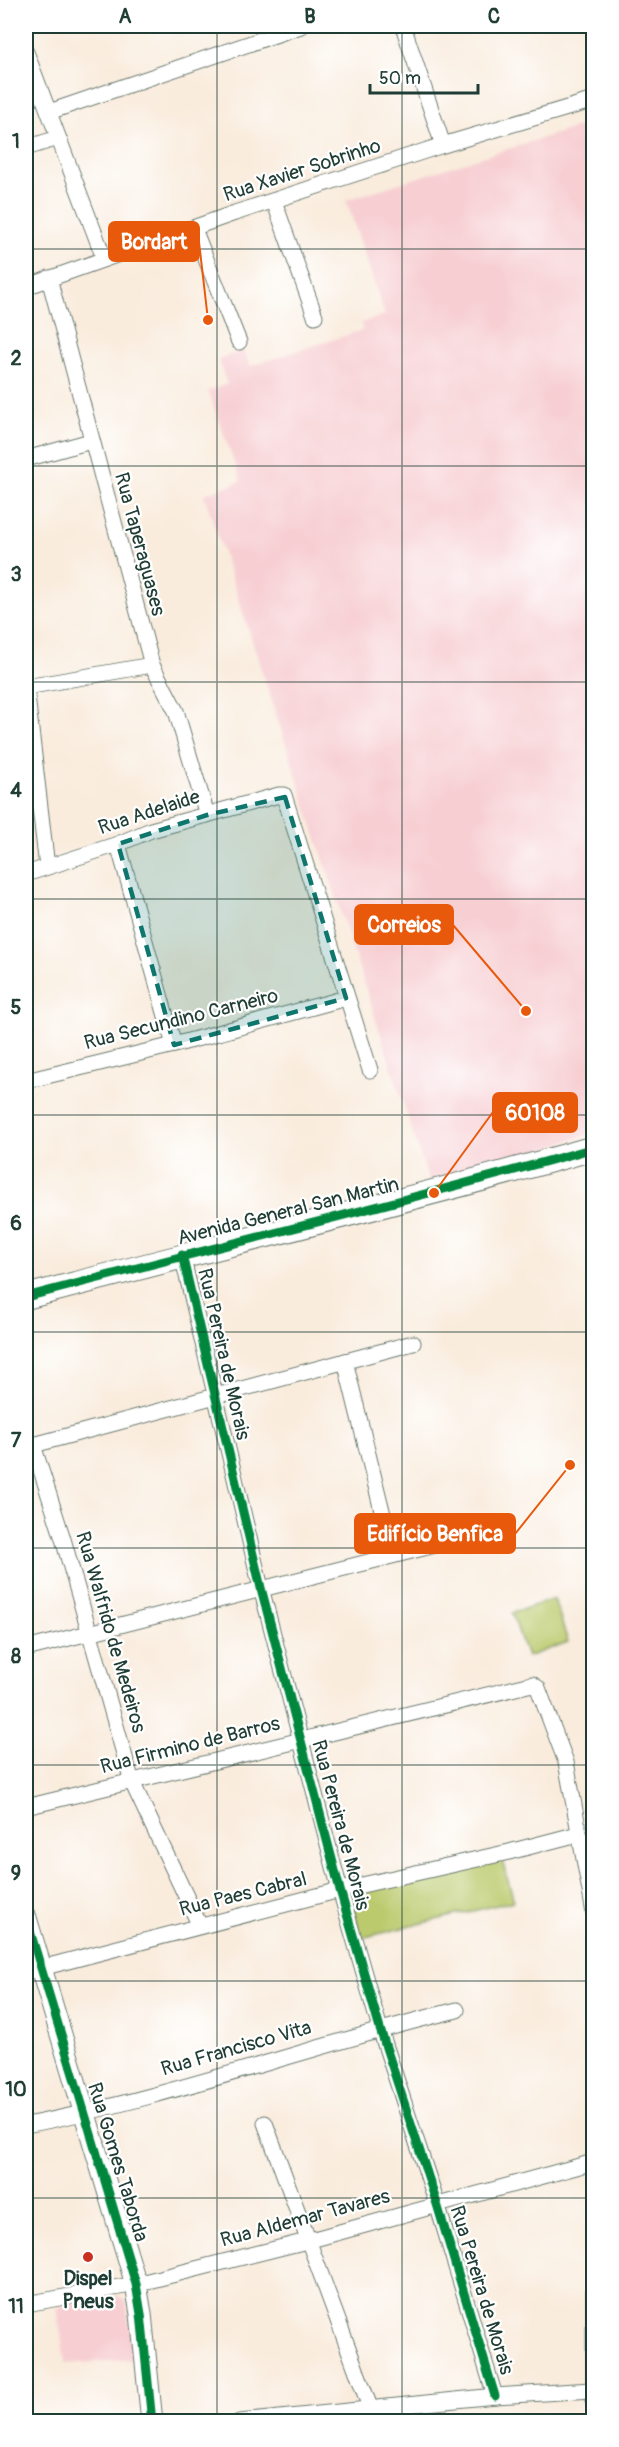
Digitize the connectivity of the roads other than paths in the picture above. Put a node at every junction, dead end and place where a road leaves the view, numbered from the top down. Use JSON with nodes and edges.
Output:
{"nodes":[{"id":1,"x":301,"y":26,"type":"edge"},
{"id":2,"x":404,"y":26,"type":"edge"},
{"id":3,"x":26,"y":52,"type":"edge"},
{"id":4,"x":594,"y":100,"type":"edge"},
{"id":5,"x":49,"y":112,"type":"junction"},
{"id":6,"x":58,"y":138,"type":"junction"},
{"id":7,"x":443,"y":145,"type":"junction"},
{"id":8,"x":26,"y":148,"type":"edge"},
{"id":9,"x":274,"y":201,"type":"junction"},
{"id":10,"x":195,"y":229,"type":"junction"},
{"id":11,"x":104,"y":258,"type":"junction"},
{"id":12,"x":49,"y":278,"type":"junction"},
{"id":13,"x":26,"y":287,"type":"edge"},
{"id":14,"x":315,"y":316,"type":"dead end"},
{"id":15,"x":239,"y":342,"type":"dead end"},
{"id":16,"x":91,"y":441,"type":"junction"},
{"id":17,"x":26,"y":459,"type":"edge"},
{"id":18,"x":152,"y":665,"type":"junction"},
{"id":19,"x":26,"y":687,"type":"edge"},
{"id":20,"x":207,"y":815,"type":"junction"},
{"id":21,"x":118,"y":844,"type":"junction"},
{"id":22,"x":47,"y":867,"type":"junction"},
{"id":23,"x":26,"y":874,"type":"edge"},
{"id":24,"x":346,"y":998,"type":"junction"},
{"id":25,"x":174,"y":1045,"type":"junction"},
{"id":26,"x":370,"y":1070,"type":"dead end"},
{"id":27,"x":26,"y":1081,"type":"edge"},
{"id":28,"x":594,"y":1148,"type":"edge"},
{"id":29,"x":182,"y":1256,"type":"junction"},
{"id":30,"x":26,"y":1298,"type":"edge"},
{"id":31,"x":413,"y":1343,"type":"dead end"},
{"id":32,"x":345,"y":1361,"type":"junction"},
{"id":33,"x":215,"y":1396,"type":"junction"},
{"id":34,"x":29,"y":1446,"type":"edge"},
{"id":35,"x":447,"y":1542,"type":"dead end"},
{"id":36,"x":393,"y":1555,"type":"junction"},
{"id":37,"x":261,"y":1588,"type":"junction"},
{"id":38,"x":90,"y":1634,"type":"junction"},
{"id":39,"x":26,"y":1649,"type":"edge"},
{"id":40,"x":299,"y":1739,"type":"junction"},
{"id":41,"x":132,"y":1782,"type":"junction"},
{"id":42,"x":26,"y":1806,"type":"edge"},
{"id":43,"x":578,"y":1834,"type":"junction"},
{"id":44,"x":340,"y":1890,"type":"junction"},
{"id":45,"x":591,"y":1891,"type":"edge"},
{"id":46,"x":594,"y":1912,"type":"edge"},
{"id":47,"x":26,"y":1918,"type":"edge"},
{"id":48,"x":200,"y":1926,"type":"junction"},
{"id":49,"x":33,"y":1971,"type":"edge"},
{"id":50,"x":457,"y":2010,"type":"dead end"},
{"id":51,"x":380,"y":2029,"type":"junction"},
{"id":52,"x":84,"y":2114,"type":"junction"},
{"id":53,"x":266,"y":2123,"type":"dead end"},
{"id":54,"x":26,"y":2126,"type":"edge"},
{"id":55,"x":594,"y":2162,"type":"edge"},
{"id":56,"x":437,"y":2204,"type":"junction"},
{"id":57,"x":308,"y":2241,"type":"junction"},
{"id":58,"x":594,"y":2281,"type":"edge"},
{"id":59,"x":136,"y":2283,"type":"junction"},
{"id":60,"x":26,"y":2304,"type":"edge"},
{"id":61,"x":495,"y":2396,"type":"junction"},
{"id":62,"x":593,"y":2398,"type":"edge"},
{"id":63,"x":372,"y":2416,"type":"edge"},
{"id":64,"x":152,"y":2421,"type":"edge"},
{"id":65,"x":239,"y":2421,"type":"edge"}],
"edges":[{"from":1,"to":5,"type":"street"},
{"from":2,"to":7,"type":"street"},
{"from":3,"to":5,"type":"street"},
{"from":4,"to":7,"type":"street","name":"Rua Xavier Sobrinho"},
{"from":5,"to":6,"type":"street"},
{"from":6,"to":8,"type":"street"},
{"from":6,"to":11,"type":"street"},
{"from":7,"to":9,"type":"street","name":"Rua Xavier Sobrinho"},
{"from":9,"to":10,"type":"street","name":"Rua Xavier Sobrinho"},
{"from":9,"to":14,"type":"street"},
{"from":10,"to":11,"type":"street","name":"Rua Xavier Sobrinho"},
{"from":10,"to":15,"type":"street"},
{"from":11,"to":12,"type":"street","name":"Rua Xavier Sobrinho"},
{"from":12,"to":13,"type":"street","name":"Rua Xavier Sobrinho"},
{"from":12,"to":16,"type":"street","name":"Rua Taperaguases"},
{"from":16,"to":17,"type":"street"},
{"from":16,"to":18,"type":"street","name":"Rua Taperaguases"},
{"from":18,"to":19,"type":"street"},
{"from":18,"to":20,"type":"street","name":"Rua Taperaguases"},
{"from":19,"to":22,"type":"street"},
{"from":20,"to":21,"type":"street","name":"Rua Adelaide"},
{"from":20,"to":24,"type":"street","name":"Rua Adelaide"},
{"from":21,"to":22,"type":"street","name":"Rua Adelaide"},
{"from":21,"to":25,"type":"street"},
{"from":22,"to":23,"type":"street","name":"Rua Adelaide"},
{"from":24,"to":25,"type":"street","name":"Rua Secundino Carneiro"},
{"from":24,"to":26,"type":"street"},
{"from":25,"to":27,"type":"street","name":"Rua Secundino Carneiro"},
{"from":28,"to":29,"type":"main road","name":"Avenida General San Martin"},
{"from":29,"to":30,"type":"main road","name":"Avenida General San Martin"},
{"from":29,"to":33,"type":"street","name":"Rua Pereira de Morais"},
{"from":31,"to":32,"type":"street"},
{"from":32,"to":33,"type":"street"},
{"from":32,"to":36,"type":"street"},
{"from":33,"to":34,"type":"street"},
{"from":33,"to":37,"type":"street","name":"Rua Pereira de Morais"},
{"from":34,"to":38,"type":"street","name":"Rua Walfrido de Medeiros"},
{"from":35,"to":36,"type":"street"},
{"from":36,"to":37,"type":"street"},
{"from":37,"to":38,"type":"street"},
{"from":37,"to":40,"type":"street","name":"Rua Pereira de Morais"},
{"from":38,"to":39,"type":"street"},
{"from":38,"to":41,"type":"street","name":"Rua Walfrido de Medeiros"},
{"from":40,"to":41,"type":"street","name":"Rua Firmino de Barros"},
{"from":40,"to":43,"type":"street","name":"Rua Firmino de Barros"},
{"from":40,"to":44,"type":"street","name":"Rua Pereira de Morais"},
{"from":41,"to":42,"type":"street","name":"Rua Firmino de Barros"},
{"from":41,"to":48,"type":"street","name":"Rua Walfrido de Medeiros"},
{"from":43,"to":44,"type":"street","name":"Rua Paes Cabral"},
{"from":43,"to":45,"type":"street"},
{"from":44,"to":48,"type":"street","name":"Rua Paes Cabral"},
{"from":44,"to":51,"type":"street","name":"Rua Pereira de Morais"},
{"from":45,"to":46,"type":"street"},
{"from":47,"to":49,"type":"main road","name":"Rua Gomes Taborda"},
{"from":48,"to":49,"type":"street","name":"Rua Paes Cabral"},
{"from":49,"to":52,"type":"main road","name":"Rua Gomes Taborda"},
{"from":50,"to":51,"type":"street","name":"Rua Francisco Vita"},
{"from":51,"to":52,"type":"street","name":"Rua Francisco Vita"},
{"from":51,"to":56,"type":"street","name":"Rua Pereira de Morais"},
{"from":52,"to":54,"type":"street","name":"Rua Francisco Vita"},
{"from":52,"to":59,"type":"main road","name":"Rua Gomes Taborda"},
{"from":53,"to":57,"type":"street"},
{"from":55,"to":56,"type":"street","name":"Rua Aldemar Tavares"},
{"from":56,"to":57,"type":"street","name":"Rua Aldemar Tavares"},
{"from":56,"to":61,"type":"street","name":"Rua Pereira de Morais"},
{"from":57,"to":59,"type":"street","name":"Rua Aldemar Tavares"},
{"from":57,"to":63,"type":"street"},
{"from":58,"to":62,"type":"street"},
{"from":59,"to":60,"type":"street","name":"Rua Aldemar Tavares"},
{"from":59,"to":64,"type":"main road","name":"Rua Gomes Taborda"},
{"from":61,"to":62,"type":"street"},
{"from":61,"to":63,"type":"street"},
{"from":63,"to":65,"type":"street"}]}
